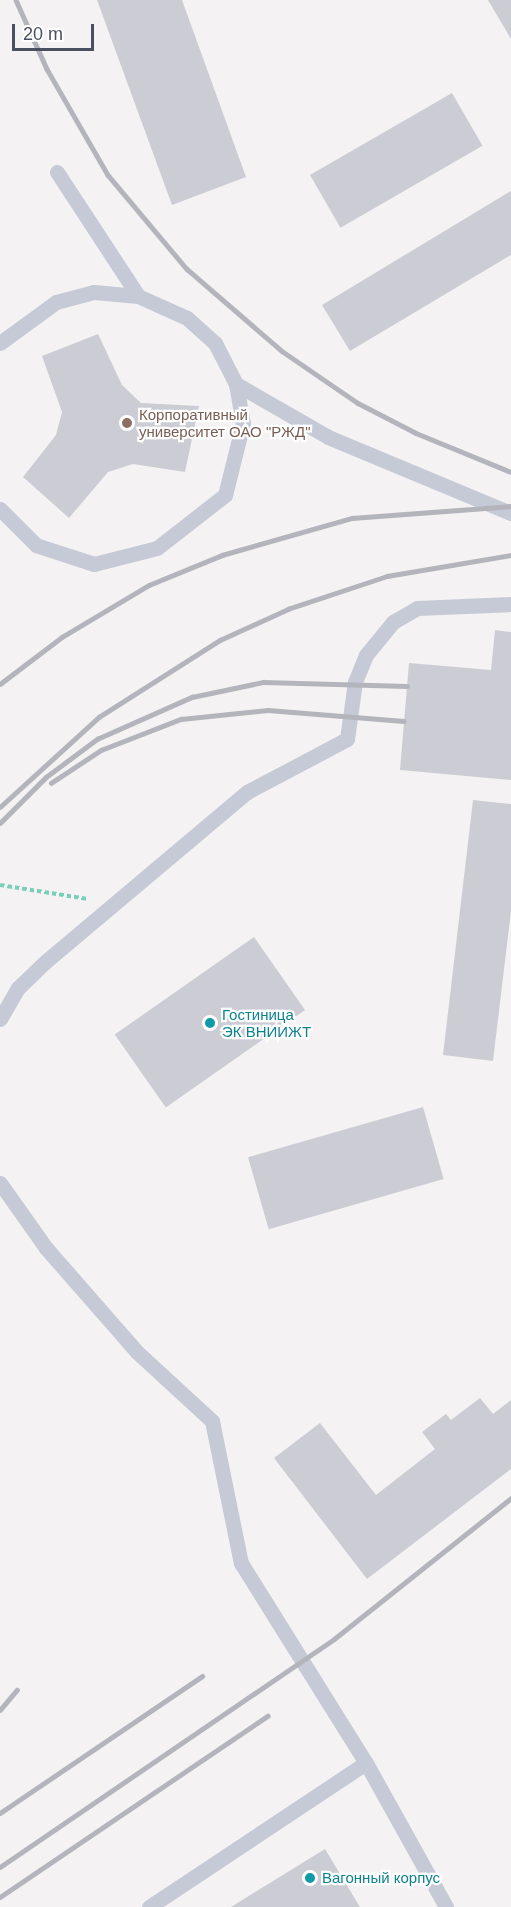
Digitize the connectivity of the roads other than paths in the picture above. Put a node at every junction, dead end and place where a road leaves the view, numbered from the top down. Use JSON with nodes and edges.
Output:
{"nodes":[{"id":1,"x":57,"y":172,"type":"dead end"},
{"id":2,"x":138,"y":296,"type":"junction"},
{"id":3,"x":0,"y":343,"type":"edge"},
{"id":4,"x":236,"y":384,"type":"junction"},
{"id":5,"x":0,"y":509,"type":"edge"},
{"id":6,"x":511,"y":513,"type":"edge"},
{"id":7,"x":511,"y":604,"type":"edge"},
{"id":8,"x":0,"y":1019,"type":"edge"},
{"id":9,"x":0,"y":1183,"type":"edge"},
{"id":10,"x":366,"y":1763,"type":"junction"},
{"id":11,"x":149,"y":1907,"type":"edge"},
{"id":12,"x":446,"y":1907,"type":"edge"}],
"edges":[{"from":1,"to":2,"type":"lane"},
{"from":2,"to":3,"type":"lane"},
{"from":2,"to":4,"type":"lane"},
{"from":4,"to":5,"type":"lane"},
{"from":4,"to":6,"type":"lane"},
{"from":7,"to":8,"type":"lane"},
{"from":9,"to":10,"type":"lane"},
{"from":10,"to":11,"type":"lane"},
{"from":10,"to":12,"type":"lane"}]}
